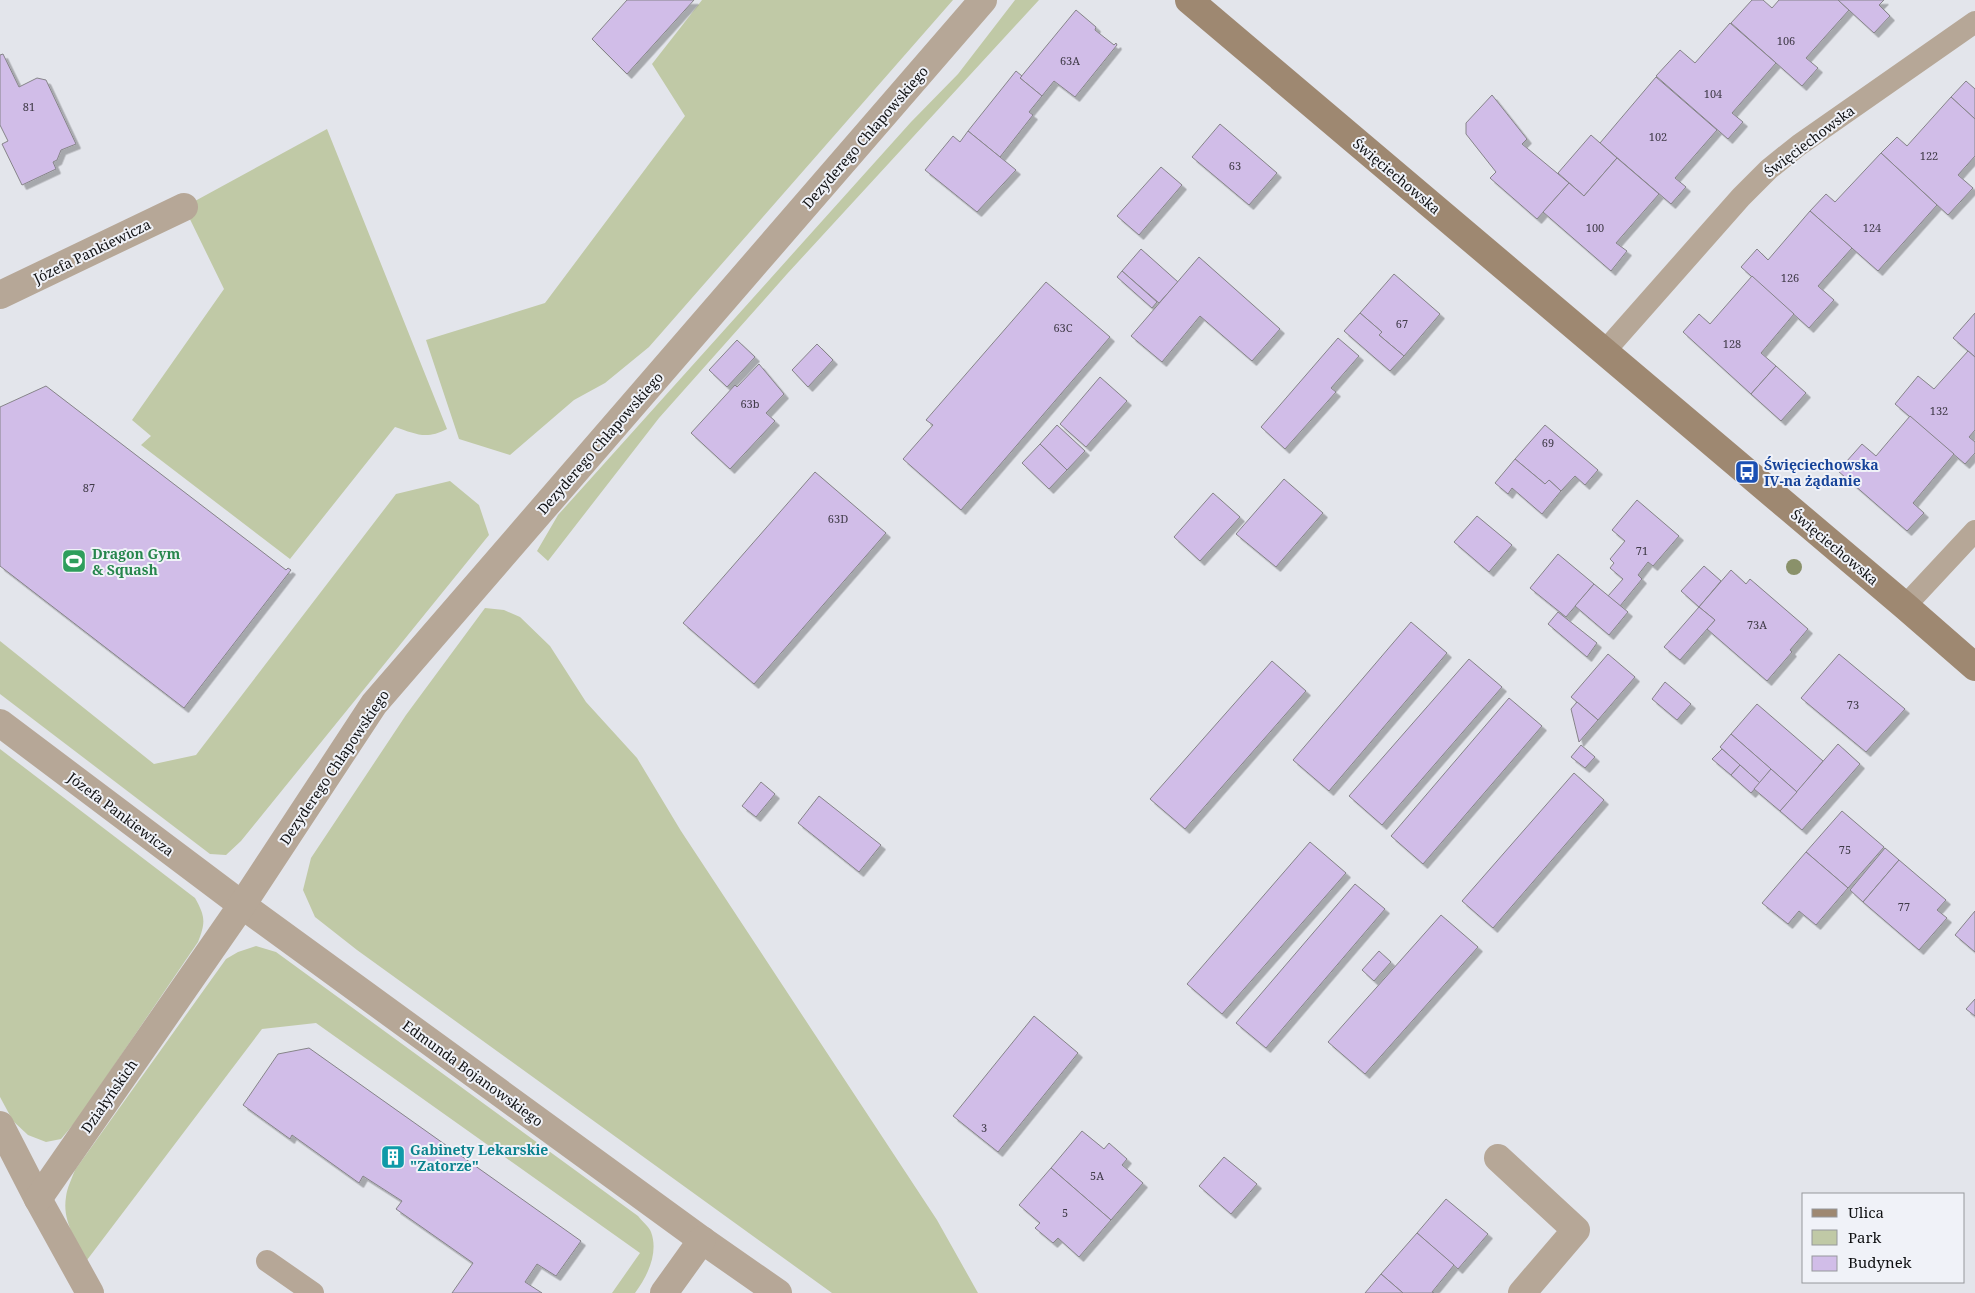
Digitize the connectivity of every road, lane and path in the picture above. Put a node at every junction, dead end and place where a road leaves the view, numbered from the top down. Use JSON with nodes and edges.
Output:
{"nodes":[{"id":1,"x":983,"y":0,"type":"edge"},
{"id":2,"x":1189,"y":0,"type":"edge"},
{"id":3,"x":1975,"y":22,"type":"edge"},
{"id":4,"x":184,"y":207,"type":"dead end"},
{"id":5,"x":0,"y":296,"type":"edge"},
{"id":6,"x":1604,"y":352,"type":"junction"},
{"id":7,"x":1975,"y":530,"type":"edge"},
{"id":8,"x":1905,"y":606,"type":"junction"},
{"id":9,"x":1975,"y":667,"type":"edge"},
{"id":10,"x":0,"y":723,"type":"edge"},
{"id":11,"x":242,"y":905,"type":"junction"},
{"id":12,"x":0,"y":1125,"type":"edge"},
{"id":13,"x":1498,"y":1158,"type":"dead end"},
{"id":14,"x":38,"y":1199,"type":"junction"},
{"id":15,"x":702,"y":1240,"type":"junction"},
{"id":16,"x":267,"y":1261,"type":"dead end"},
{"id":17,"x":90,"y":1293,"type":"edge"},
{"id":18,"x":313,"y":1293,"type":"edge"},
{"id":19,"x":664,"y":1293,"type":"edge"},
{"id":20,"x":778,"y":1293,"type":"edge"},
{"id":21,"x":1522,"y":1293,"type":"edge"}],
"edges":[{"from":1,"to":11,"type":"street","name":"Dezyderego Chłapowskiego"},
{"from":2,"to":6,"type":"street","name":"Święciechowska"},
{"from":3,"to":6,"type":"lane","name":"Święciechowska"},
{"from":4,"to":5,"type":"street","name":"Józefa Pankiewicza"},
{"from":6,"to":8,"type":"street","name":"Święciechowska"},
{"from":7,"to":8,"type":"lane"},
{"from":8,"to":9,"type":"street","name":"Święciechowska"},
{"from":10,"to":11,"type":"street","name":"Józefa Pankiewicza"},
{"from":11,"to":14,"type":"street","name":"Działyńskich"},
{"from":11,"to":15,"type":"street","name":"Edmunda Bojanowskiego"},
{"from":12,"to":14,"type":"street"},
{"from":13,"to":21,"type":"street"},
{"from":14,"to":17,"type":"street"},
{"from":15,"to":19,"type":"street"},
{"from":15,"to":20,"type":"street","name":"Edmunda Bojanowskiego"},
{"from":16,"to":18,"type":"lane"}]}
